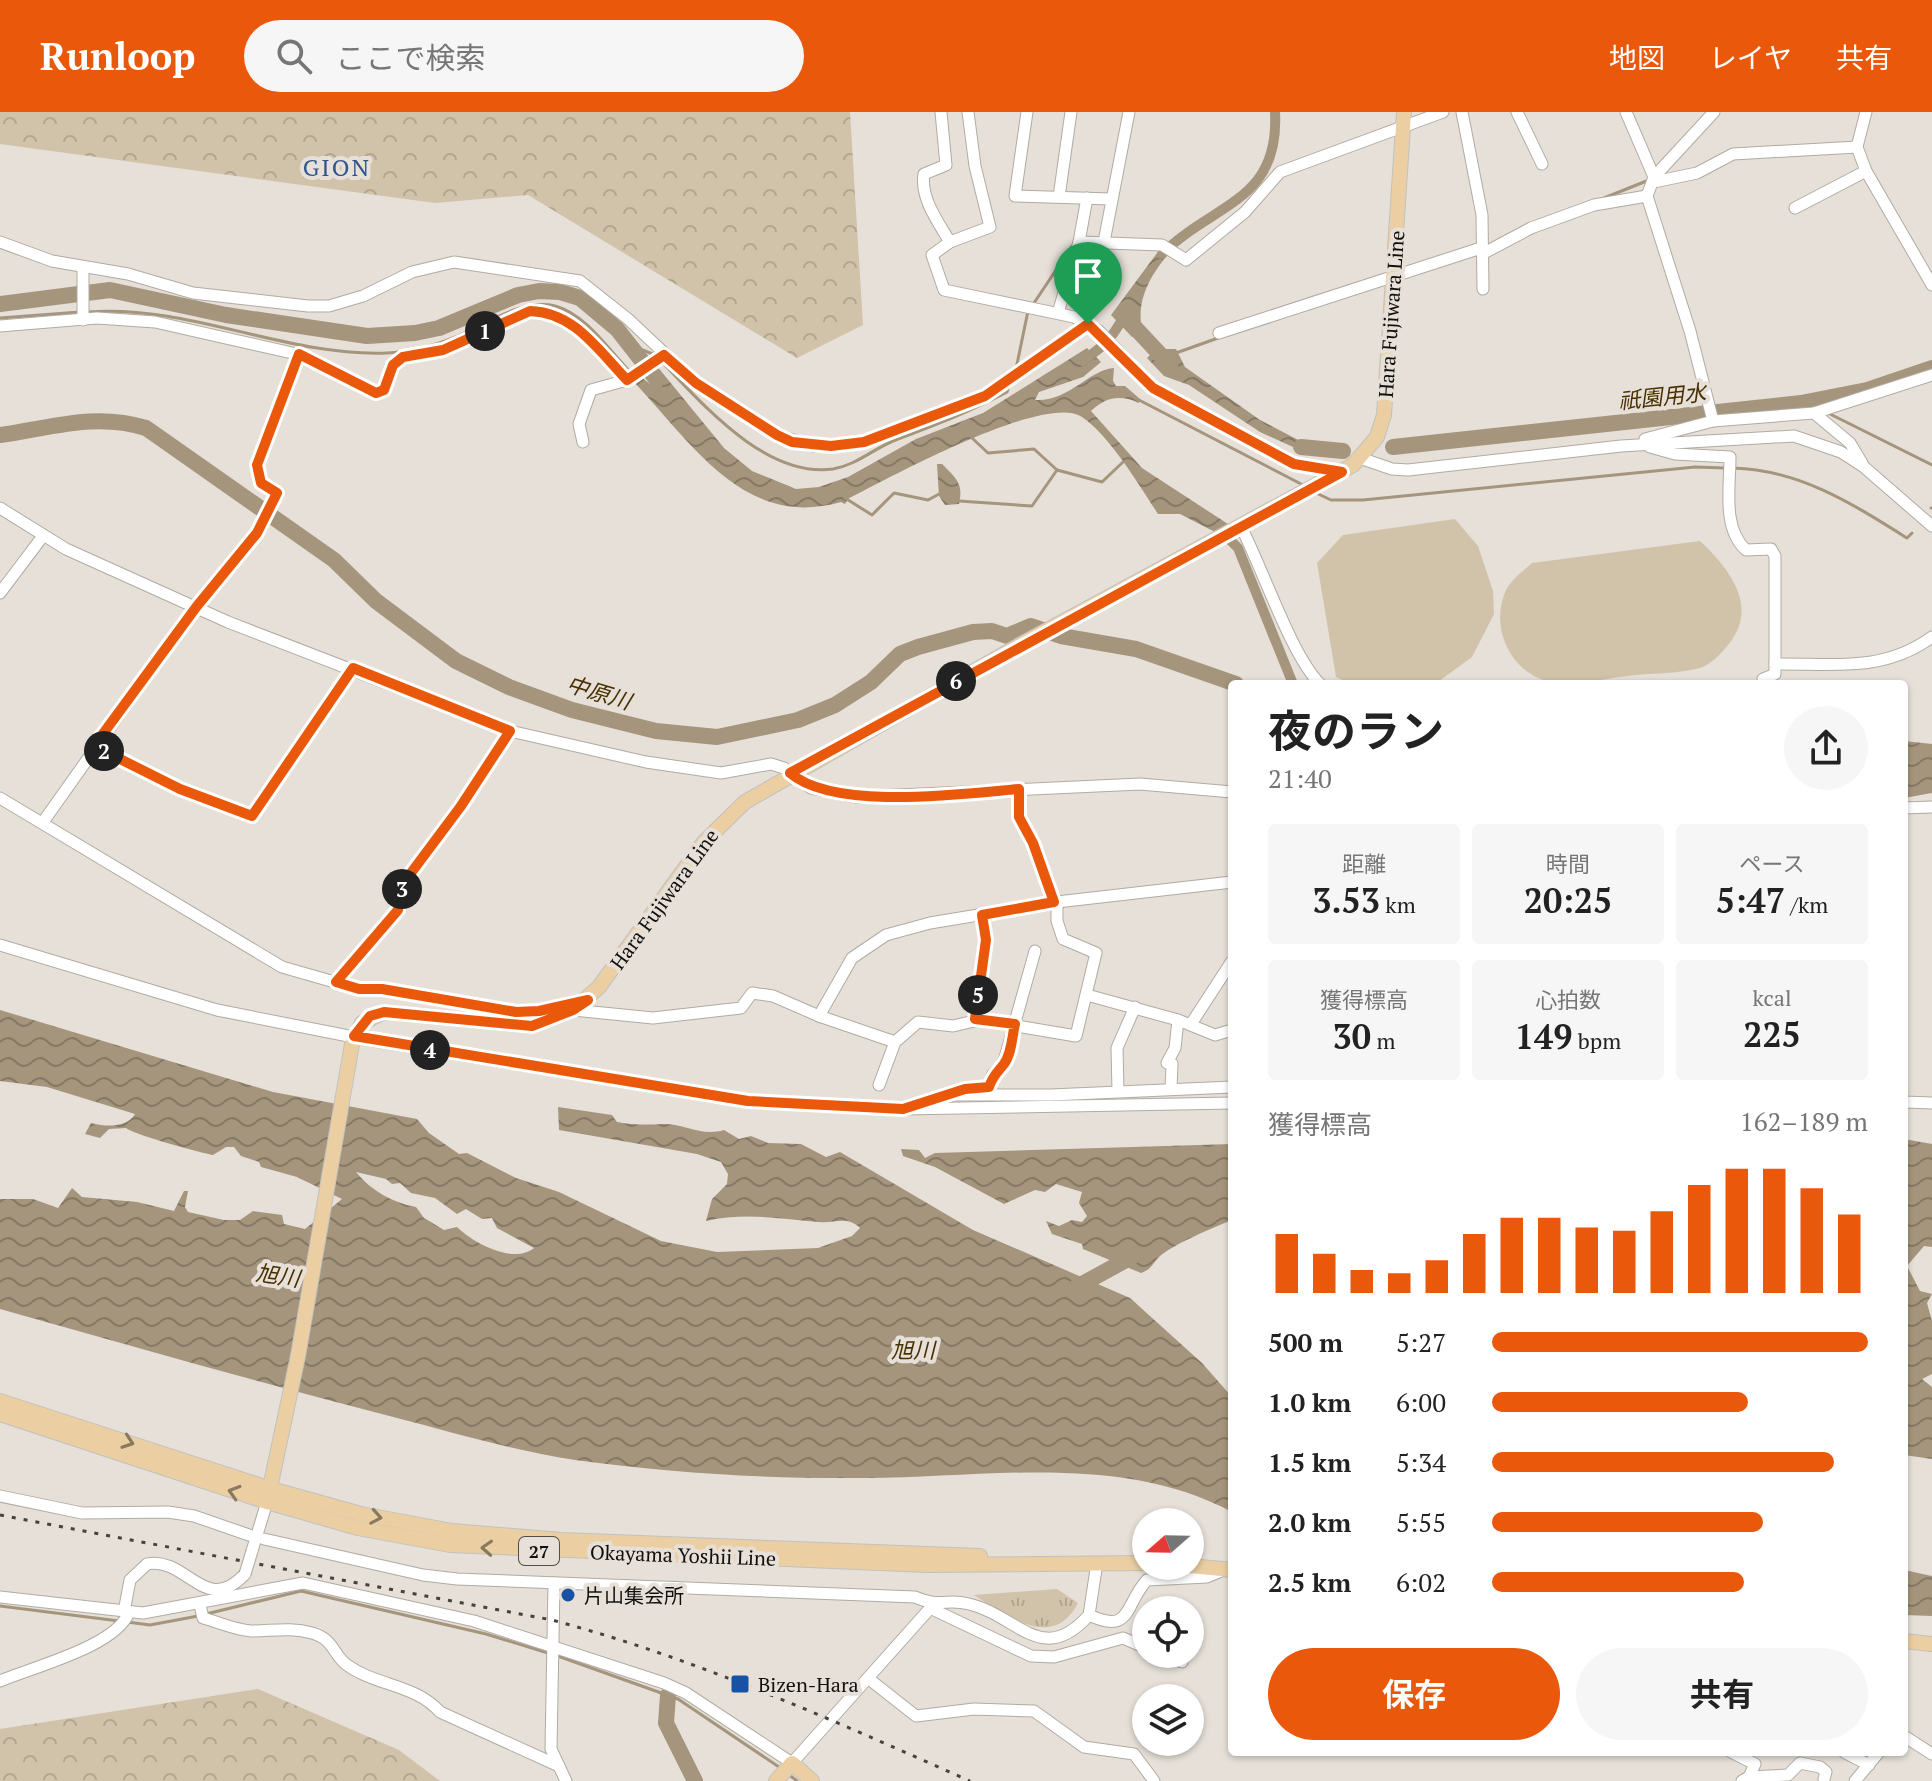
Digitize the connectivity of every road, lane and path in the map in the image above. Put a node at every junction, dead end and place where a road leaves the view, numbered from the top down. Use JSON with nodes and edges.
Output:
{"nodes":[{"id":1,"x":941,"y":112,"type":"edge"},
{"id":2,"x":968,"y":112,"type":"edge"},
{"id":3,"x":1027,"y":112,"type":"edge"},
{"id":4,"x":1071,"y":112,"type":"edge"},
{"id":5,"x":1129,"y":112,"type":"edge"},
{"id":6,"x":1443,"y":112,"type":"edge"},
{"id":7,"x":1462,"y":112,"type":"edge"},
{"id":8,"x":1517,"y":112,"type":"edge"},
{"id":9,"x":1626,"y":112,"type":"edge"},
{"id":10,"x":1714,"y":112,"type":"edge"},
{"id":11,"x":1866,"y":112,"type":"edge"},
{"id":12,"x":1403,"y":120,"type":"edge"},
{"id":13,"x":1857,"y":147,"type":"junction"},
{"id":14,"x":1542,"y":164,"type":"dead end"},
{"id":15,"x":1866,"y":171,"type":"junction"},
{"id":16,"x":1654,"y":180,"type":"junction"},
{"id":17,"x":1647,"y":196,"type":"junction"},
{"id":18,"x":1059,"y":197,"type":"junction"},
{"id":19,"x":1087,"y":198,"type":"junction"},
{"id":20,"x":1111,"y":199,"type":"junction"},
{"id":21,"x":1795,"y":208,"type":"dead end"},
{"id":22,"x":0,"y":242,"type":"edge"},
{"id":23,"x":950,"y":242,"type":"junction"},
{"id":24,"x":1079,"y":242,"type":"junction"},
{"id":25,"x":1104,"y":242,"type":"junction"},
{"id":26,"x":1481,"y":251,"type":"junction"},
{"id":27,"x":83,"y":270,"type":"junction"},
{"id":28,"x":1393,"y":277,"type":"junction"},
{"id":29,"x":1932,"y":285,"type":"edge"},
{"id":30,"x":1483,"y":289,"type":"dead end"},
{"id":31,"x":1058,"y":313,"type":"junction"},
{"id":32,"x":83,"y":318,"type":"junction"},
{"id":33,"x":1088,"y":324,"type":"junction"},
{"id":34,"x":0,"y":326,"type":"edge"},
{"id":35,"x":1219,"y":333,"type":"dead end"},
{"id":36,"x":299,"y":354,"type":"junction"},
{"id":37,"x":662,"y":357,"type":"junction"},
{"id":38,"x":1932,"y":375,"type":"edge"},
{"id":39,"x":629,"y":379,"type":"junction"},
{"id":40,"x":1820,"y":411,"type":"junction"},
{"id":41,"x":1711,"y":417,"type":"junction"},
{"id":42,"x":583,"y":442,"type":"dead end"},
{"id":43,"x":1639,"y":445,"type":"junction"},
{"id":44,"x":1621,"y":446,"type":"junction"},
{"id":45,"x":1360,"y":458,"type":"junction"},
{"id":46,"x":1864,"y":467,"type":"junction"},
{"id":47,"x":1342,"y":472,"type":"junction"},
{"id":48,"x":0,"y":508,"type":"edge"},
{"id":49,"x":1932,"y":526,"type":"edge"},
{"id":50,"x":1231,"y":533,"type":"junction"},
{"id":51,"x":43,"y":536,"type":"junction"},
{"id":52,"x":0,"y":593,"type":"edge"},
{"id":53,"x":197,"y":606,"type":"junction"},
{"id":54,"x":1932,"y":637,"type":"edge"},
{"id":55,"x":1775,"y":664,"type":"junction"},
{"id":56,"x":353,"y":668,"type":"junction"},
{"id":57,"x":1763,"y":679,"type":"dead end"},
{"id":58,"x":1317,"y":680,"type":"edge"},
{"id":59,"x":510,"y":731,"type":"junction"},
{"id":60,"x":94,"y":746,"type":"junction"},
{"id":61,"x":790,"y":773,"type":"junction"},
{"id":62,"x":1019,"y":789,"type":"junction"},
{"id":63,"x":1228,"y":792,"type":"edge"},
{"id":64,"x":0,"y":798,"type":"edge"},
{"id":65,"x":1932,"y":807,"type":"edge"},
{"id":66,"x":1908,"y":808,"type":"edge"},
{"id":67,"x":43,"y":822,"type":"junction"},
{"id":68,"x":1228,"y":882,"type":"edge"},
{"id":69,"x":1056,"y":902,"type":"junction"},
{"id":70,"x":982,"y":915,"type":"junction"},
{"id":71,"x":0,"y":945,"type":"edge"},
{"id":72,"x":1035,"y":951,"type":"dead end"},
{"id":73,"x":1228,"y":967,"type":"edge"},
{"id":74,"x":336,"y":982,"type":"junction"},
{"id":75,"x":1087,"y":995,"type":"junction"},
{"id":76,"x":588,"y":1000,"type":"junction"},
{"id":77,"x":1135,"y":1007,"type":"junction"},
{"id":78,"x":573,"y":1010,"type":"junction"},
{"id":79,"x":819,"y":1016,"type":"junction"},
{"id":80,"x":975,"y":1019,"type":"junction"},
{"id":81,"x":1178,"y":1020,"type":"junction"},
{"id":82,"x":1015,"y":1024,"type":"junction"},
{"id":83,"x":1191,"y":1024,"type":"junction"},
{"id":84,"x":1228,"y":1031,"type":"edge"},
{"id":85,"x":353,"y":1040,"type":"junction"},
{"id":86,"x":895,"y":1042,"type":"junction"},
{"id":87,"x":879,"y":1085,"type":"dead end"},
{"id":88,"x":1228,"y":1087,"type":"edge"},
{"id":89,"x":1171,"y":1089,"type":"junction"},
{"id":90,"x":1118,"y":1091,"type":"junction"},
{"id":91,"x":954,"y":1095,"type":"junction"},
{"id":92,"x":1908,"y":1102,"type":"edge"},
{"id":93,"x":1228,"y":1103,"type":"edge"},
{"id":94,"x":1932,"y":1103,"type":"edge"},
{"id":95,"x":903,"y":1109,"type":"junction"},
{"id":96,"x":0,"y":1401,"type":"edge"},
{"id":97,"x":0,"y":1414,"type":"edge"},
{"id":98,"x":0,"y":1496,"type":"edge"},
{"id":99,"x":269,"y":1496,"type":"junction"},
{"id":100,"x":249,"y":1535,"type":"dead end"},
{"id":101,"x":264,"y":1539,"type":"dead end"},
{"id":102,"x":1097,"y":1563,"type":"junction"},
{"id":103,"x":1132,"y":1563,"type":"edge"},
{"id":104,"x":1204,"y":1567,"type":"edge"},
{"id":105,"x":1228,"y":1570,"type":"edge"},
{"id":106,"x":1228,"y":1570,"type":"edge"},
{"id":107,"x":554,"y":1583,"type":"junction"},
{"id":108,"x":0,"y":1597,"type":"edge"},
{"id":109,"x":932,"y":1607,"type":"junction"},
{"id":110,"x":202,"y":1612,"type":"junction"},
{"id":111,"x":1089,"y":1615,"type":"junction"},
{"id":112,"x":126,"y":1617,"type":"junction"},
{"id":113,"x":1908,"y":1641,"type":"edge"},
{"id":114,"x":1132,"y":1642,"type":"edge"},
{"id":115,"x":1932,"y":1644,"type":"edge"},
{"id":116,"x":552,"y":1651,"type":"junction"},
{"id":117,"x":869,"y":1679,"type":"junction"},
{"id":118,"x":0,"y":1681,"type":"edge"},
{"id":119,"x":1908,"y":1739,"type":"edge"},
{"id":120,"x":1932,"y":1754,"type":"edge"},
{"id":121,"x":1739,"y":1756,"type":"edge"},
{"id":122,"x":1852,"y":1756,"type":"edge"},
{"id":123,"x":1876,"y":1756,"type":"edge"},
{"id":124,"x":1869,"y":1765,"type":"junction"},
{"id":125,"x":559,"y":1766,"type":"junction"},
{"id":126,"x":785,"y":1771,"type":"edge"},
{"id":127,"x":1745,"y":1779,"type":"edge"},
{"id":128,"x":1826,"y":1780,"type":"edge"},
{"id":129,"x":566,"y":1781,"type":"edge"},
{"id":130,"x":812,"y":1781,"type":"edge"},
{"id":131,"x":1154,"y":1781,"type":"edge"},
{"id":132,"x":1855,"y":1781,"type":"edge"}],
"edges":[{"from":1,"to":23,"type":"street"},
{"from":2,"to":23,"type":"street"},
{"from":3,"to":18,"type":"street"},
{"from":4,"to":18,"type":"street"},
{"from":5,"to":20,"type":"street"},
{"from":6,"to":12,"type":"street"},
{"from":7,"to":26,"type":"street"},
{"from":8,"to":14,"type":"street"},
{"from":9,"to":16,"type":"street"},
{"from":10,"to":16,"type":"street"},
{"from":11,"to":13,"type":"street"},
{"from":12,"to":25,"type":"street"},
{"from":12,"to":28,"type":"main road","name":"Hara Fujiwara Line"},
{"from":13,"to":15,"type":"street"},
{"from":13,"to":16,"type":"street"},
{"from":15,"to":21,"type":"street"},
{"from":15,"to":29,"type":"street"},
{"from":16,"to":17,"type":"street"},
{"from":17,"to":26,"type":"street"},
{"from":17,"to":41,"type":"street"},
{"from":18,"to":19,"type":"street"},
{"from":19,"to":20,"type":"street"},
{"from":19,"to":24,"type":"street"},
{"from":20,"to":25,"type":"street"},
{"from":22,"to":27,"type":"street"},
{"from":23,"to":31,"type":"street"},
{"from":24,"to":25,"type":"street"},
{"from":24,"to":31,"type":"street"},
{"from":26,"to":28,"type":"street"},
{"from":26,"to":30,"type":"street"},
{"from":27,"to":32,"type":"street"},
{"from":27,"to":37,"type":"street"},
{"from":28,"to":35,"type":"street"},
{"from":28,"to":45,"type":"main road","name":"Hara Fujiwara Line"},
{"from":31,"to":33,"type":"street"},
{"from":32,"to":34,"type":"street"},
{"from":32,"to":36,"type":"street"},
{"from":33,"to":37,"type":"street"},
{"from":33,"to":47,"type":"street"},
{"from":36,"to":39,"type":"street"},
{"from":36,"to":53,"type":"street"},
{"from":37,"to":39,"type":"street"},
{"from":38,"to":40,"type":"street"},
{"from":39,"to":42,"type":"street"},
{"from":40,"to":41,"type":"street"},
{"from":40,"to":46,"type":"street"},
{"from":41,"to":44,"type":"street"},
{"from":43,"to":44,"type":"street"},
{"from":43,"to":46,"type":"street"},
{"from":43,"to":55,"type":"street"},
{"from":44,"to":45,"type":"street"},
{"from":45,"to":47,"type":"main road","name":"Hara Fujiwara Line"},
{"from":46,"to":49,"type":"street"},
{"from":47,"to":50,"type":"main road","name":"Hara Fujiwara Line"},
{"from":48,"to":51,"type":"street"},
{"from":50,"to":58,"type":"street"},
{"from":50,"to":61,"type":"main road","name":"Hara Fujiwara Line"},
{"from":51,"to":52,"type":"street"},
{"from":51,"to":53,"type":"street"},
{"from":53,"to":56,"type":"street"},
{"from":53,"to":60,"type":"street"},
{"from":54,"to":55,"type":"street"},
{"from":55,"to":57,"type":"street"},
{"from":56,"to":59,"type":"street"},
{"from":56,"to":60,"type":"street"},
{"from":59,"to":61,"type":"street"},
{"from":59,"to":74,"type":"street"},
{"from":60,"to":67,"type":"street"},
{"from":61,"to":62,"type":"street"},
{"from":61,"to":76,"type":"main road","name":"Hara Fujiwara Line"},
{"from":62,"to":63,"type":"street"},
{"from":62,"to":69,"type":"street"},
{"from":64,"to":67,"type":"street"},
{"from":65,"to":66,"type":"street"},
{"from":67,"to":74,"type":"street"},
{"from":68,"to":69,"type":"street"},
{"from":69,"to":70,"type":"street"},
{"from":69,"to":75,"type":"street"},
{"from":70,"to":79,"type":"street"},
{"from":70,"to":80,"type":"street"},
{"from":71,"to":85,"type":"street"},
{"from":72,"to":82,"type":"street"},
{"from":73,"to":83,"type":"street"},
{"from":74,"to":76,"type":"street"},
{"from":75,"to":77,"type":"street"},
{"from":75,"to":82,"type":"street"},
{"from":76,"to":78,"type":"main road","name":"Hara Fujiwara Line"},
{"from":77,"to":81,"type":"street"},
{"from":77,"to":90,"type":"street"},
{"from":78,"to":79,"type":"street"},
{"from":78,"to":85,"type":"main road","name":"Hara Fujiwara Line"},
{"from":79,"to":86,"type":"street"},
{"from":80,"to":82,"type":"street"},
{"from":80,"to":86,"type":"street"},
{"from":81,"to":83,"type":"street"},
{"from":81,"to":89,"type":"street"},
{"from":82,"to":91,"type":"street"},
{"from":83,"to":84,"type":"street"},
{"from":85,"to":95,"type":"street"},
{"from":85,"to":99,"type":"main road"},
{"from":86,"to":87,"type":"street"},
{"from":88,"to":89,"type":"street"},
{"from":89,"to":90,"type":"street"},
{"from":90,"to":91,"type":"street"},
{"from":91,"to":95,"type":"street"},
{"from":92,"to":94,"type":"street"},
{"from":93,"to":95,"type":"street"},
{"from":96,"to":99,"type":"main road","name":"Okayama Yoshii Line","number":"27","one_way":true},
{"from":99,"to":97,"type":"main road","name":"Okayama Yoshii Line","number":"27","one_way":true},
{"from":98,"to":100,"type":"street"},
{"from":99,"to":102,"type":"main road","name":"Okayama Yoshii Line","number":"27"},
{"from":99,"to":112,"type":"street","bridge":true},
{"from":101,"to":107,"type":"street"},
{"from":102,"to":103,"type":"main road","name":"Okayama Yoshii Line","number":"27"},
{"from":102,"to":111,"type":"street"},
{"from":104,"to":106,"type":"main road"},
{"from":105,"to":111,"type":"street"},
{"from":107,"to":109,"type":"street"},
{"from":107,"to":116,"type":"street"},
{"from":108,"to":112,"type":"street"},
{"from":109,"to":111,"type":"street"},
{"from":109,"to":114,"type":"street"},
{"from":109,"to":117,"type":"street"},
{"from":110,"to":112,"type":"street"},
{"from":110,"to":116,"type":"street"},
{"from":110,"to":125,"type":"street"},
{"from":112,"to":118,"type":"street"},
{"from":113,"to":115,"type":"main road"},
{"from":116,"to":125,"type":"street"},
{"from":116,"to":126,"type":"street"},
{"from":117,"to":126,"type":"street"},
{"from":117,"to":131,"type":"street"},
{"from":119,"to":120,"type":"street"},
{"from":121,"to":127,"type":"street"},
{"from":122,"to":124,"type":"street"},
{"from":123,"to":124,"type":"street"},
{"from":124,"to":132,"type":"street"},
{"from":125,"to":129,"type":"street"},
{"from":126,"to":130,"type":"main road"},
{"from":127,"to":128,"type":"street"}]}
